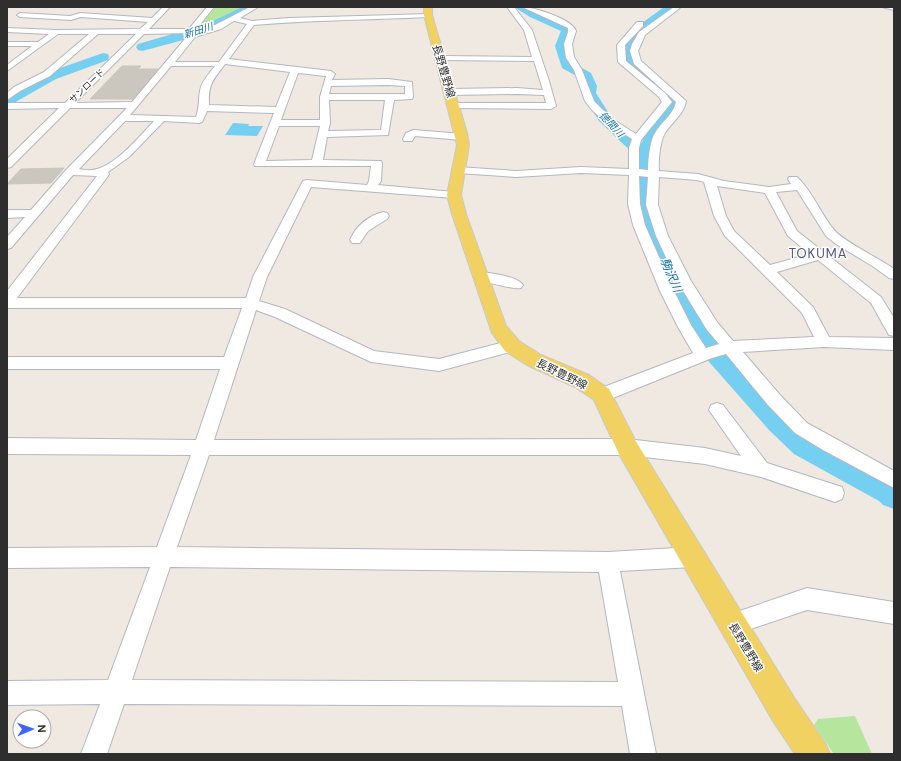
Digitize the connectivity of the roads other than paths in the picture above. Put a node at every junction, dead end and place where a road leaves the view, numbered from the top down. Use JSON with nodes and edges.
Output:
{"nodes":[{"id":1,"x":35,"y":7,"type":"edge"},
{"id":2,"x":167,"y":7,"type":"edge"},
{"id":3,"x":211,"y":7,"type":"edge"},
{"id":4,"x":255,"y":7,"type":"edge"},
{"id":5,"x":510,"y":7,"type":"edge"},
{"id":6,"x":525,"y":7,"type":"edge"},
{"id":7,"x":664,"y":7,"type":"edge"},
{"id":8,"x":678,"y":7,"type":"edge"},
{"id":9,"x":885,"y":7,"type":"edge"},
{"id":10,"x":894,"y":8,"type":"edge"},
{"id":11,"x":67,"y":10,"type":"dead end"},
{"id":12,"x":326,"y":10,"type":"dead end"},
{"id":13,"x":428,"y":11,"type":"edge"},
{"id":14,"x":281,"y":14,"type":"dead end"},
{"id":15,"x":53,"y":17,"type":"junction"},
{"id":16,"x":234,"y":19,"type":"junction"},
{"id":17,"x":320,"y":19,"type":"junction"},
{"id":18,"x":154,"y":20,"type":"junction"},
{"id":19,"x":271,"y":22,"type":"junction"},
{"id":20,"x":252,"y":23,"type":"junction"},
{"id":21,"x":7,"y":30,"type":"edge"},
{"id":22,"x":97,"y":31,"type":"junction"},
{"id":23,"x":143,"y":31,"type":"junction"},
{"id":24,"x":56,"y":32,"type":"junction"},
{"id":25,"x":7,"y":44,"type":"edge"},
{"id":26,"x":39,"y":44,"type":"junction"},
{"id":27,"x":441,"y":58,"type":"junction"},
{"id":28,"x":537,"y":59,"type":"junction"},
{"id":29,"x":7,"y":60,"type":"edge"},
{"id":30,"x":18,"y":60,"type":"junction"},
{"id":31,"x":222,"y":62,"type":"junction"},
{"id":32,"x":169,"y":64,"type":"junction"},
{"id":33,"x":7,"y":69,"type":"edge"},
{"id":34,"x":295,"y":70,"type":"junction"},
{"id":35,"x":327,"y":83,"type":"junction"},
{"id":36,"x":548,"y":93,"type":"junction"},
{"id":37,"x":324,"y":97,"type":"junction"},
{"id":38,"x":390,"y":97,"type":"junction"},
{"id":39,"x":452,"y":99,"type":"junction"},
{"id":40,"x":7,"y":104,"type":"edge"},
{"id":41,"x":135,"y":105,"type":"junction"},
{"id":42,"x":67,"y":106,"type":"junction"},
{"id":43,"x":204,"y":108,"type":"junction"},
{"id":44,"x":280,"y":110,"type":"junction"},
{"id":45,"x":124,"y":118,"type":"junction"},
{"id":46,"x":162,"y":118,"type":"junction"},
{"id":47,"x":275,"y":123,"type":"junction"},
{"id":48,"x":325,"y":123,"type":"junction"},
{"id":49,"x":323,"y":134,"type":"junction"},
{"id":50,"x":462,"y":136,"type":"junction"},
{"id":51,"x":408,"y":139,"type":"dead end"},
{"id":52,"x":636,"y":142,"type":"junction"},
{"id":53,"x":317,"y":163,"type":"junction"},
{"id":54,"x":7,"y":165,"type":"edge"},
{"id":55,"x":458,"y":170,"type":"junction"},
{"id":56,"x":70,"y":172,"type":"junction"},
{"id":57,"x":100,"y":172,"type":"junction"},
{"id":58,"x":634,"y":173,"type":"junction"},
{"id":59,"x":652,"y":174,"type":"junction"},
{"id":60,"x":709,"y":179,"type":"junction"},
{"id":61,"x":370,"y":189,"type":"junction"},
{"id":62,"x":769,"y":190,"type":"junction"},
{"id":63,"x":400,"y":192,"type":"junction"},
{"id":64,"x":454,"y":195,"type":"junction"},
{"id":65,"x":34,"y":213,"type":"junction"},
{"id":66,"x":7,"y":214,"type":"edge"},
{"id":67,"x":356,"y":240,"type":"dead end"},
{"id":68,"x":7,"y":245,"type":"edge"},
{"id":69,"x":821,"y":255,"type":"junction"},
{"id":70,"x":767,"y":270,"type":"junction"},
{"id":71,"x":894,"y":275,"type":"edge"},
{"id":72,"x":480,"y":276,"type":"junction"},
{"id":73,"x":516,"y":285,"type":"dead end"},
{"id":74,"x":7,"y":302,"type":"edge"},
{"id":75,"x":251,"y":303,"type":"junction"},
{"id":76,"x":894,"y":331,"type":"edge"},
{"id":77,"x":824,"y":342,"type":"junction"},
{"id":78,"x":894,"y":344,"type":"edge"},
{"id":79,"x":512,"y":346,"type":"junction"},
{"id":80,"x":727,"y":348,"type":"junction"},
{"id":81,"x":706,"y":354,"type":"junction"},
{"id":82,"x":230,"y":362,"type":"junction"},
{"id":83,"x":7,"y":363,"type":"edge"},
{"id":84,"x":602,"y":395,"type":"junction"},
{"id":85,"x":717,"y":410,"type":"dead end"},
{"id":86,"x":7,"y":446,"type":"edge"},
{"id":87,"x":204,"y":446,"type":"junction"},
{"id":88,"x":627,"y":447,"type":"junction"},
{"id":89,"x":761,"y":469,"type":"junction"},
{"id":90,"x":894,"y":480,"type":"edge"},
{"id":91,"x":835,"y":494,"type":"dead end"},
{"id":92,"x":164,"y":557,"type":"junction"},
{"id":93,"x":692,"y":557,"type":"junction"},
{"id":94,"x":7,"y":558,"type":"edge"},
{"id":95,"x":608,"y":562,"type":"junction"},
{"id":96,"x":894,"y":613,"type":"edge"},
{"id":97,"x":733,"y":624,"type":"junction"},
{"id":98,"x":117,"y":692,"type":"junction"},
{"id":99,"x":7,"y":694,"type":"edge"},
{"id":100,"x":631,"y":694,"type":"junction"},
{"id":101,"x":94,"y":754,"type":"edge"},
{"id":102,"x":643,"y":754,"type":"edge"},
{"id":103,"x":814,"y":754,"type":"edge"}],
"edges":[{"from":1,"to":15,"type":"street"},
{"from":2,"to":18,"type":"street","name":"サンロード"},
{"from":3,"to":23,"type":"street"},
{"from":4,"to":16,"type":"street"},
{"from":5,"to":28,"type":"street"},
{"from":6,"to":52,"type":"street"},
{"from":7,"to":52,"type":"street"},
{"from":8,"to":59,"type":"street"},
{"from":9,"to":10,"type":"street"},
{"from":11,"to":15,"type":"street"},
{"from":12,"to":17,"type":"street"},
{"from":13,"to":17,"type":"street"},
{"from":13,"to":27,"type":"main road","name":"長野豊野線"},
{"from":14,"to":19,"type":"street"},
{"from":15,"to":18,"type":"street"},
{"from":16,"to":20,"type":"street"},
{"from":16,"to":32,"type":"street"},
{"from":17,"to":19,"type":"street"},
{"from":18,"to":23,"type":"street","name":"サンロード"},
{"from":19,"to":20,"type":"street"},
{"from":20,"to":31,"type":"street"},
{"from":21,"to":24,"type":"street"},
{"from":22,"to":23,"type":"street"},
{"from":22,"to":24,"type":"street"},
{"from":22,"to":40,"type":"street"},
{"from":23,"to":42,"type":"street","name":"サンロード"},
{"from":24,"to":26,"type":"street"},
{"from":25,"to":26,"type":"street"},
{"from":26,"to":30,"type":"street"},
{"from":27,"to":28,"type":"street"},
{"from":27,"to":39,"type":"main road","name":"長野豊野線"},
{"from":28,"to":36,"type":"street"},
{"from":29,"to":30,"type":"street"},
{"from":30,"to":33,"type":"street"},
{"from":31,"to":32,"type":"street"},
{"from":31,"to":34,"type":"street"},
{"from":31,"to":43,"type":"street"},
{"from":32,"to":41,"type":"street"},
{"from":34,"to":35,"type":"street"},
{"from":34,"to":44,"type":"street"},
{"from":35,"to":37,"type":"street"},
{"from":35,"to":38,"type":"street"},
{"from":36,"to":39,"type":"street"},
{"from":36,"to":39,"type":"street"},
{"from":37,"to":38,"type":"street"},
{"from":37,"to":48,"type":"street"},
{"from":38,"to":49,"type":"street"},
{"from":39,"to":50,"type":"main road","name":"長野豊野線"},
{"from":40,"to":42,"type":"street"},
{"from":41,"to":42,"type":"street"},
{"from":41,"to":45,"type":"street"},
{"from":42,"to":54,"type":"street","name":"サンロード"},
{"from":43,"to":44,"type":"street"},
{"from":43,"to":46,"type":"street"},
{"from":44,"to":47,"type":"street"},
{"from":45,"to":46,"type":"street"},
{"from":45,"to":56,"type":"street"},
{"from":46,"to":57,"type":"street"},
{"from":47,"to":48,"type":"street"},
{"from":47,"to":53,"type":"street"},
{"from":48,"to":49,"type":"street"},
{"from":49,"to":53,"type":"street"},
{"from":50,"to":51,"type":"street"},
{"from":50,"to":55,"type":"main road","name":"長野豊野線"},
{"from":52,"to":58,"type":"street"},
{"from":53,"to":61,"type":"street"},
{"from":55,"to":58,"type":"street"},
{"from":55,"to":64,"type":"main road","name":"長野豊野線"},
{"from":56,"to":57,"type":"street"},
{"from":56,"to":65,"type":"street"},
{"from":57,"to":74,"type":"street"},
{"from":58,"to":59,"type":"street"},
{"from":58,"to":81,"type":"street"},
{"from":59,"to":60,"type":"street"},
{"from":59,"to":80,"type":"street"},
{"from":60,"to":62,"type":"street"},
{"from":60,"to":70,"type":"street"},
{"from":61,"to":63,"type":"street"},
{"from":61,"to":75,"type":"street"},
{"from":62,"to":69,"type":"street"},
{"from":62,"to":71,"type":"street"},
{"from":63,"to":64,"type":"street"},
{"from":63,"to":67,"type":"street"},
{"from":64,"to":72,"type":"main road","name":"長野豊野線"},
{"from":65,"to":66,"type":"street"},
{"from":65,"to":68,"type":"street"},
{"from":69,"to":70,"type":"street"},
{"from":69,"to":76,"type":"street"},
{"from":70,"to":77,"type":"street"},
{"from":72,"to":73,"type":"street"},
{"from":72,"to":79,"type":"main road","name":"長野豊野線"},
{"from":74,"to":75,"type":"street"},
{"from":75,"to":79,"type":"street"},
{"from":75,"to":82,"type":"street"},
{"from":77,"to":78,"type":"street"},
{"from":77,"to":80,"type":"street"},
{"from":79,"to":84,"type":"main road","name":"長野豊野線"},
{"from":80,"to":81,"type":"street"},
{"from":80,"to":90,"type":"street"},
{"from":81,"to":84,"type":"street"},
{"from":82,"to":83,"type":"street"},
{"from":82,"to":87,"type":"street"},
{"from":84,"to":88,"type":"main road","name":"長野豊野線"},
{"from":85,"to":89,"type":"street"},
{"from":86,"to":87,"type":"street"},
{"from":87,"to":88,"type":"street"},
{"from":87,"to":92,"type":"street"},
{"from":88,"to":89,"type":"street"},
{"from":88,"to":93,"type":"main road","name":"長野豊野線"},
{"from":89,"to":91,"type":"street"},
{"from":92,"to":94,"type":"street"},
{"from":92,"to":95,"type":"street"},
{"from":92,"to":98,"type":"street"},
{"from":93,"to":95,"type":"street"},
{"from":93,"to":97,"type":"main road","name":"長野豊野線"},
{"from":95,"to":100,"type":"street"},
{"from":96,"to":97,"type":"street"},
{"from":97,"to":103,"type":"main road","name":"長野豊野線"},
{"from":98,"to":99,"type":"street"},
{"from":98,"to":100,"type":"street"},
{"from":98,"to":101,"type":"street"},
{"from":100,"to":102,"type":"street"}]}
